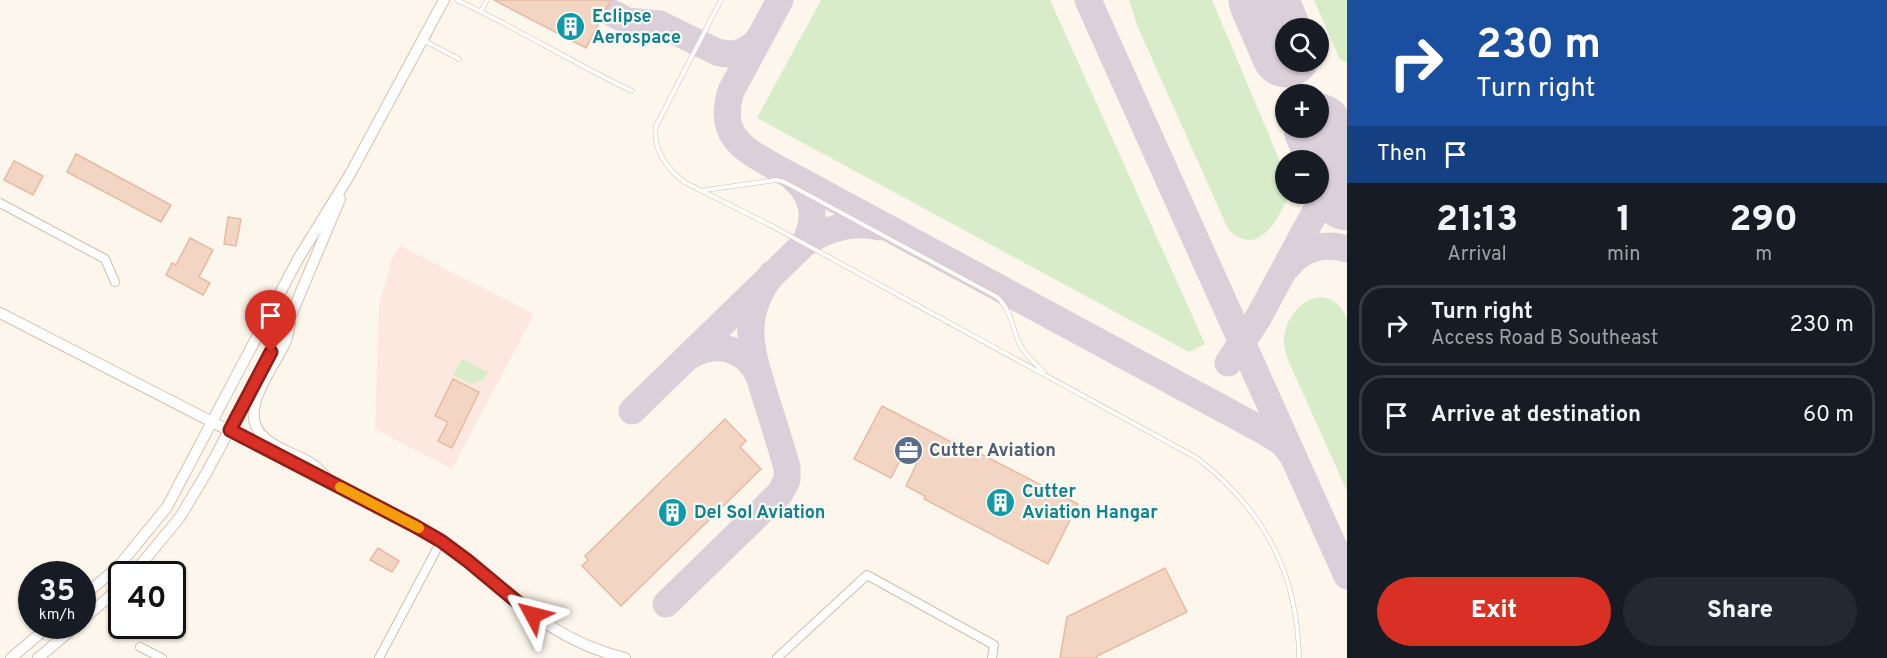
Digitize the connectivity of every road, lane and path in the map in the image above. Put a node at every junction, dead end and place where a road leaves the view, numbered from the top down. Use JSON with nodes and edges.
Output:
{"nodes":[{"id":1,"x":444,"y":0,"type":"edge"},
{"id":2,"x":457,"y":0,"type":"edge"},
{"id":3,"x":487,"y":0,"type":"edge"},
{"id":4,"x":721,"y":0,"type":"edge"},
{"id":5,"x":481,"y":11,"type":"junction"},
{"id":6,"x":422,"y":40,"type":"junction"},
{"id":7,"x":459,"y":59,"type":"dead end"},
{"id":8,"x":633,"y":91,"type":"dead end"},
{"id":9,"x":349,"y":176,"type":"junction"},
{"id":10,"x":698,"y":189,"type":"junction"},
{"id":11,"x":0,"y":203,"type":"edge"},
{"id":12,"x":115,"y":282,"type":"dead end"},
{"id":13,"x":0,"y":313,"type":"edge"},
{"id":14,"x":292,"y":313,"type":"junction"},
{"id":15,"x":1060,"y":383,"type":"junction"},
{"id":16,"x":213,"y":421,"type":"junction"},
{"id":17,"x":230,"y":430,"type":"junction"},
{"id":18,"x":329,"y":481,"type":"junction"},
{"id":19,"x":441,"y":541,"type":"junction"},
{"id":20,"x":144,"y":561,"type":"edge"},
{"id":21,"x":96,"y":585,"type":"edge"},
{"id":22,"x":108,"y":598,"type":"edge"},
{"id":23,"x":96,"y":608,"type":"edge"},
{"id":24,"x":34,"y":639,"type":"edge"},
{"id":25,"x":61,"y":639,"type":"edge"},
{"id":26,"x":140,"y":647,"type":"dead end"},
{"id":27,"x":11,"y":658,"type":"edge"},
{"id":28,"x":38,"y":658,"type":"edge"},
{"id":29,"x":162,"y":658,"type":"edge"},
{"id":30,"x":379,"y":658,"type":"edge"},
{"id":31,"x":625,"y":658,"type":"edge"},
{"id":32,"x":777,"y":658,"type":"edge"},
{"id":33,"x":992,"y":658,"type":"edge"},
{"id":34,"x":1299,"y":658,"type":"edge"}],
"edges":[{"from":1,"to":6,"type":"street"},
{"from":2,"to":5,"type":"lane"},
{"from":3,"to":5,"type":"lane"},
{"from":4,"to":10,"type":"lane"},
{"from":5,"to":8,"type":"lane"},
{"from":6,"to":7,"type":"lane"},
{"from":6,"to":9,"type":"street"},
{"from":9,"to":14,"type":"street"},
{"from":9,"to":16,"type":"street"},
{"from":10,"to":15,"type":"lane"},
{"from":10,"to":15,"type":"lane"},
{"from":11,"to":12,"type":"street"},
{"from":13,"to":16,"type":"street"},
{"from":14,"to":17,"type":"street"},
{"from":14,"to":18,"type":"street"},
{"from":15,"to":34,"type":"lane"},
{"from":16,"to":17,"type":"street"},
{"from":16,"to":21,"type":"street"},
{"from":17,"to":18,"type":"street"},
{"from":17,"to":20,"type":"street"},
{"from":18,"to":19,"type":"street"},
{"from":19,"to":30,"type":"street"},
{"from":19,"to":31,"type":"street"},
{"from":22,"to":23,"type":"street"},
{"from":24,"to":27,"type":"street"},
{"from":25,"to":28,"type":"street"},
{"from":26,"to":29,"type":"street"},
{"from":32,"to":33,"type":"street"}]}
